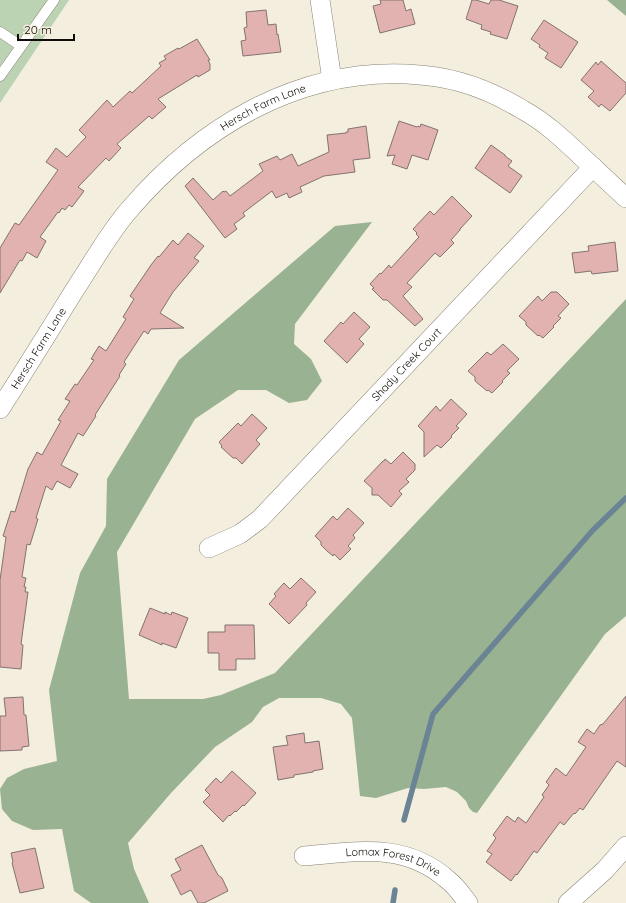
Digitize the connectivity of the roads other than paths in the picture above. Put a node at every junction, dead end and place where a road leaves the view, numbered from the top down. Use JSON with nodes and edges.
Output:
{"nodes":[{"id":1,"x":54,"y":0,"type":"edge"},
{"id":2,"x":320,"y":0,"type":"edge"},
{"id":3,"x":0,"y":32,"type":"edge"},
{"id":4,"x":21,"y":46,"type":"junction"},
{"id":5,"x":0,"y":76,"type":"edge"},
{"id":6,"x":332,"y":80,"type":"junction"},
{"id":7,"x":593,"y":166,"type":"junction"},
{"id":8,"x":626,"y":198,"type":"edge"},
{"id":9,"x":0,"y":409,"type":"edge"},
{"id":10,"x":209,"y":548,"type":"dead end"},
{"id":11,"x":626,"y":846,"type":"edge"},
{"id":12,"x":304,"y":856,"type":"dead end"},
{"id":13,"x":468,"y":903,"type":"edge"},
{"id":14,"x":568,"y":903,"type":"edge"}],
"edges":[{"from":1,"to":4,"type":"lane"},
{"from":2,"to":6,"type":"street"},
{"from":3,"to":4,"type":"lane"},
{"from":4,"to":5,"type":"lane"},
{"from":6,"to":7,"type":"street","name":"Hersch Farm Lane"},
{"from":6,"to":9,"type":"street","name":"Hersch Farm Lane"},
{"from":7,"to":8,"type":"street","name":"Hersch Farm Lane"},
{"from":7,"to":10,"type":"street","name":"Shady Creek Court"},
{"from":11,"to":14,"type":"street"},
{"from":12,"to":13,"type":"street","name":"Lomax Forest Drive"}]}
